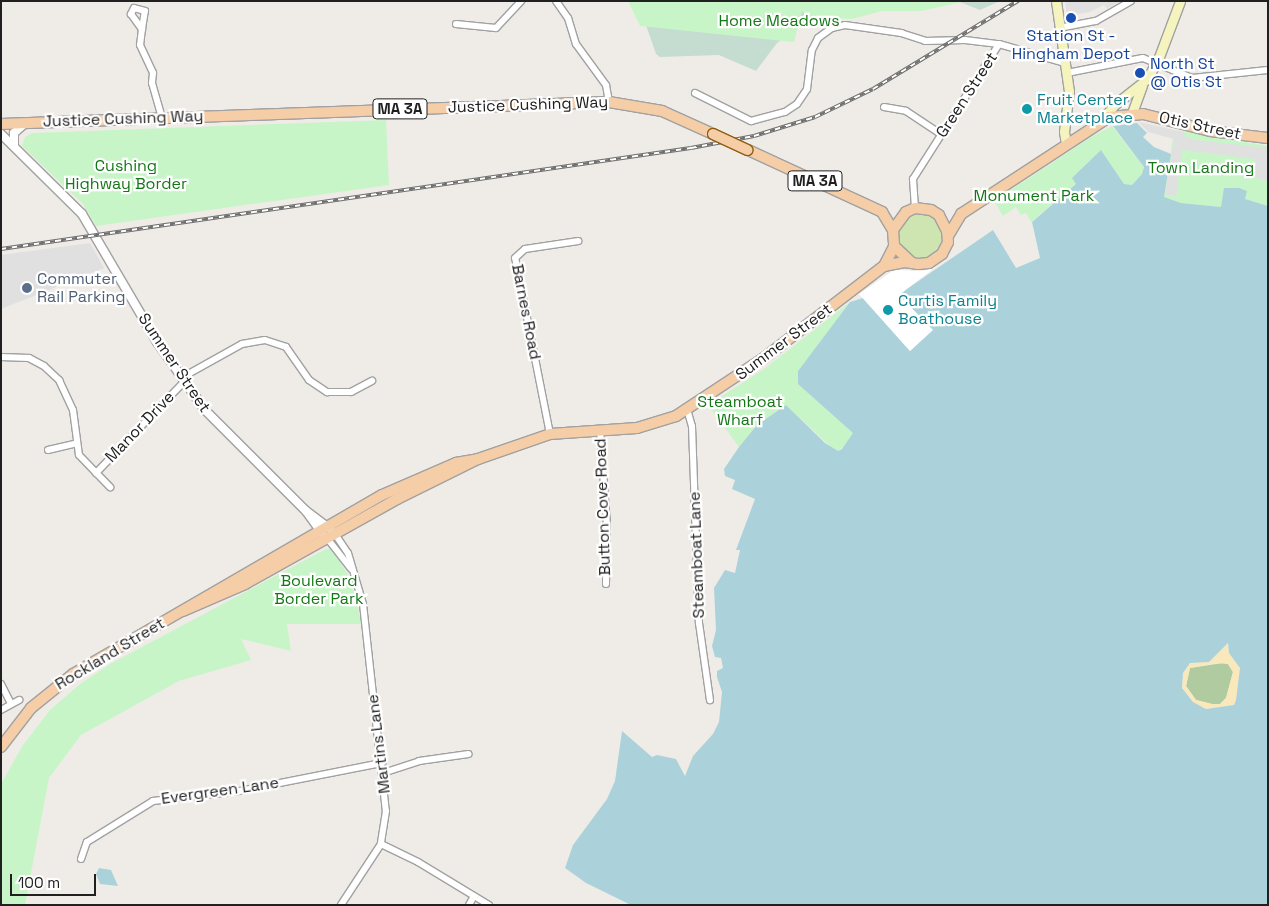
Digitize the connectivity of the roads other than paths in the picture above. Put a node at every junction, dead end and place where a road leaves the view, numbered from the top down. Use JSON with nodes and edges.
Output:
{"nodes":[{"id":1,"x":521,"y":1,"type":"edge"},
{"id":2,"x":556,"y":1,"type":"edge"},
{"id":3,"x":1056,"y":1,"type":"edge"},
{"id":4,"x":1131,"y":1,"type":"edge"},
{"id":5,"x":1180,"y":1,"type":"edge"},
{"id":6,"x":456,"y":24,"type":"dead end"},
{"id":7,"x":1060,"y":28,"type":"junction"},
{"id":8,"x":142,"y":29,"type":"dead end"},
{"id":9,"x":999,"y":44,"type":"junction"},
{"id":10,"x":1065,"y":64,"type":"junction"},
{"id":11,"x":1156,"y":64,"type":"junction"},
{"id":12,"x":1268,"y":70,"type":"edge"},
{"id":13,"x":1067,"y":74,"type":"junction"},
{"id":14,"x":1139,"y":87,"type":"junction"},
{"id":15,"x":695,"y":93,"type":"dead end"},
{"id":16,"x":609,"y":102,"type":"junction"},
{"id":17,"x":884,"y":107,"type":"dead end"},
{"id":18,"x":1132,"y":113,"type":"junction"},
{"id":19,"x":162,"y":118,"type":"junction"},
{"id":20,"x":1102,"y":120,"type":"junction"},
{"id":21,"x":25,"y":123,"type":"junction"},
{"id":22,"x":1,"y":124,"type":"edge"},
{"id":23,"x":1,"y":134,"type":"edge"},
{"id":24,"x":942,"y":135,"type":"junction"},
{"id":25,"x":1268,"y":138,"type":"edge"},
{"id":26,"x":1066,"y":143,"type":"junction"},
{"id":27,"x":14,"y":145,"type":"junction"},
{"id":28,"x":911,"y":210,"type":"junction"},
{"id":29,"x":882,"y":212,"type":"junction"},
{"id":30,"x":939,"y":214,"type":"junction"},
{"id":31,"x":961,"y":214,"type":"junction"},
{"id":32,"x":893,"y":230,"type":"junction"},
{"id":33,"x":948,"y":236,"type":"junction"},
{"id":34,"x":578,"y":241,"type":"dead end"},
{"id":35,"x":894,"y":246,"type":"junction"},
{"id":36,"x":912,"y":263,"type":"junction"},
{"id":37,"x":884,"y":266,"type":"junction"},
{"id":38,"x":1,"y":357,"type":"edge"},
{"id":39,"x":182,"y":380,"type":"junction"},
{"id":40,"x":372,"y":381,"type":"dead end"},
{"id":41,"x":687,"y":409,"type":"junction"},
{"id":42,"x":600,"y":430,"type":"junction"},
{"id":43,"x":550,"y":434,"type":"junction"},
{"id":44,"x":75,"y":444,"type":"junction"},
{"id":45,"x":48,"y":450,"type":"dead end"},
{"id":46,"x":478,"y":460,"type":"junction"},
{"id":47,"x":96,"y":474,"type":"junction"},
{"id":48,"x":110,"y":487,"type":"dead end"},
{"id":49,"x":323,"y":528,"type":"junction"},
{"id":50,"x":331,"y":536,"type":"junction"},
{"id":51,"x":606,"y":584,"type":"dead end"},
{"id":52,"x":183,"y":611,"type":"junction"},
{"id":53,"x":1,"y":684,"type":"edge"},
{"id":54,"x":19,"y":700,"type":"dead end"},
{"id":55,"x":710,"y":700,"type":"dead end"},
{"id":56,"x":11,"y":704,"type":"junction"},
{"id":57,"x":1,"y":710,"type":"edge"},
{"id":58,"x":12,"y":729,"type":"junction"},
{"id":59,"x":1,"y":734,"type":"edge"},
{"id":60,"x":1,"y":747,"type":"edge"},
{"id":61,"x":469,"y":754,"type":"dead end"},
{"id":62,"x":382,"y":763,"type":"junction"},
{"id":63,"x":383,"y":773,"type":"junction"},
{"id":64,"x":381,"y":844,"type":"junction"},
{"id":65,"x":81,"y":858,"type":"dead end"},
{"id":66,"x":474,"y":896,"type":"junction"},
{"id":67,"x":341,"y":905,"type":"edge"},
{"id":68,"x":469,"y":905,"type":"edge"},
{"id":69,"x":489,"y":905,"type":"edge"}],
"edges":[{"from":1,"to":6,"type":"street"},
{"from":2,"to":16,"type":"street"},
{"from":3,"to":7,"type":"main road"},
{"from":4,"to":7,"type":"street"},
{"from":5,"to":11,"type":"main road"},
{"from":7,"to":10,"type":"main road"},
{"from":8,"to":19,"type":"street"},
{"from":9,"to":10,"type":"street","name":"Green Street"},
{"from":9,"to":15,"type":"street"},
{"from":9,"to":24,"type":"street","name":"Green Street"},
{"from":10,"to":13,"type":"main road"},
{"from":11,"to":12,"type":"street"},
{"from":11,"to":13,"type":"street"},
{"from":11,"to":14,"type":"main road"},
{"from":13,"to":26,"type":"main road"},
{"from":14,"to":18,"type":"main road"},
{"from":14,"to":20,"type":"main road"},
{"from":16,"to":19,"type":"main road","name":"Justice Cushing Way","number":"MA 3A"},
{"from":16,"to":29,"type":"main road","name":"Justice Cushing Way","number":"MA 3A","bridge":true},
{"from":17,"to":24,"type":"street"},
{"from":18,"to":20,"type":"main road"},
{"from":18,"to":25,"type":"main road","name":"Otis Street"},
{"from":19,"to":21,"type":"main road","name":"Justice Cushing Way","number":"MA 3A"},
{"from":20,"to":26,"type":"main road"},
{"from":21,"to":22,"type":"main road","name":"Justice Cushing Way","number":"MA 3A"},
{"from":21,"to":27,"type":"street"},
{"from":23,"to":27,"type":"street","name":"Summer Street"},
{"from":24,"to":28,"type":"street","name":"Green Street"},
{"from":26,"to":31,"type":"main road"},
{"from":27,"to":39,"type":"street","name":"Summer Street"},
{"from":28,"to":29,"type":"main road","name":"Justice Cushing Way","number":"MA 3A"},
{"from":28,"to":30,"type":"main road","number":"MA 3A"},
{"from":28,"to":32,"type":"main road"},
{"from":29,"to":32,"type":"main road"},
{"from":30,"to":31,"type":"main road","number":"MA 3A"},
{"from":30,"to":33,"type":"main road"},
{"from":31,"to":33,"type":"main road"},
{"from":32,"to":35,"type":"main road"},
{"from":33,"to":36,"type":"main road"},
{"from":34,"to":43,"type":"street","name":"Barnes Road"},
{"from":35,"to":36,"type":"main road"},
{"from":35,"to":37,"type":"main road","name":"Summer Street"},
{"from":36,"to":37,"type":"main road"},
{"from":37,"to":41,"type":"main road","name":"Summer Street"},
{"from":38,"to":44,"type":"street"},
{"from":39,"to":40,"type":"street","name":"Manor Drive"},
{"from":39,"to":47,"type":"street","name":"Manor Drive"},
{"from":39,"to":49,"type":"street","name":"Summer Street"},
{"from":41,"to":42,"type":"main road","name":"Summer Street"},
{"from":41,"to":55,"type":"street","name":"Steamboat Lane"},
{"from":42,"to":43,"type":"main road","name":"Summer Street"},
{"from":42,"to":51,"type":"street","name":"Button Cove Road"},
{"from":43,"to":46,"type":"main road","name":"Summer Street"},
{"from":44,"to":45,"type":"street"},
{"from":44,"to":47,"type":"street"},
{"from":46,"to":49,"type":"main road","name":"Summer Street"},
{"from":46,"to":50,"type":"main road","name":"Summer Street"},
{"from":47,"to":48,"type":"street"},
{"from":49,"to":50,"type":"street","name":"Summer Street"},
{"from":49,"to":52,"type":"main road","name":"Rockland Street"},
{"from":50,"to":52,"type":"main road","name":"Rockland Street"},
{"from":50,"to":62,"type":"street","name":"Martins Lane"},
{"from":52,"to":58,"type":"main road","name":"Rockland Street"},
{"from":53,"to":56,"type":"street"},
{"from":54,"to":56,"type":"street"},
{"from":56,"to":57,"type":"street"},
{"from":58,"to":59,"type":"main road"},
{"from":58,"to":60,"type":"main road","name":"Rockland Street"},
{"from":61,"to":63,"type":"street"},
{"from":62,"to":63,"type":"street","name":"Martins Lane"},
{"from":62,"to":65,"type":"street","name":"Evergreen Lane"},
{"from":63,"to":64,"type":"street","name":"Martins Lane"},
{"from":64,"to":66,"type":"street"},
{"from":64,"to":67,"type":"street","name":"Martins Lane"},
{"from":66,"to":68,"type":"street"},
{"from":66,"to":69,"type":"street"}]}
